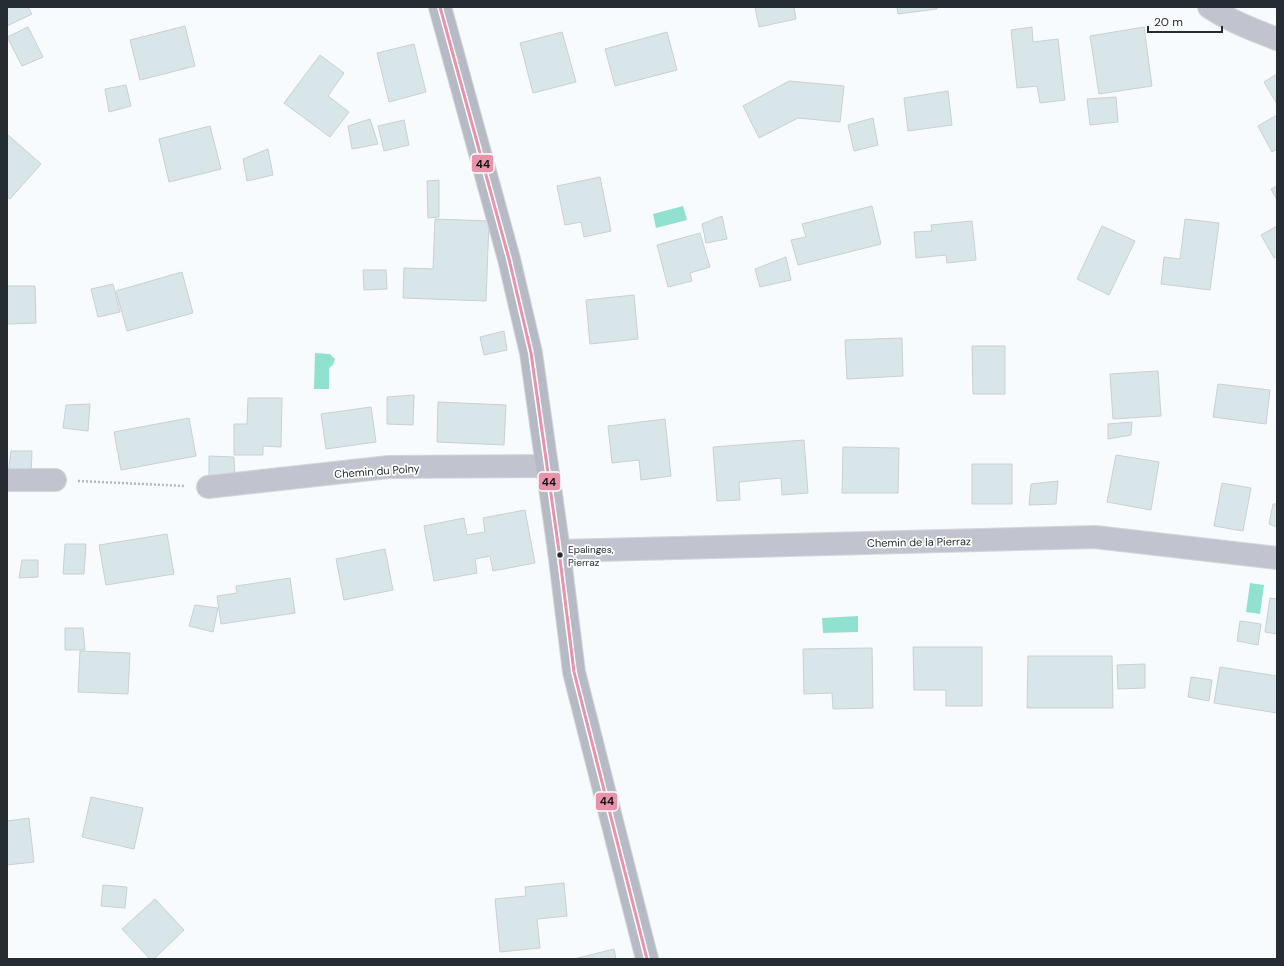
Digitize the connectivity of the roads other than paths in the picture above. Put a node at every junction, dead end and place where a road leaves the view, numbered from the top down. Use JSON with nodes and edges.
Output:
{"nodes":[{"id":1,"x":440,"y":7,"type":"edge"},
{"id":2,"x":1209,"y":7,"type":"edge"},
{"id":3,"x":1277,"y":39,"type":"edge"},
{"id":4,"x":547,"y":466,"type":"junction"},
{"id":5,"x":7,"y":480,"type":"edge"},
{"id":6,"x":55,"y":480,"type":"road end"},
{"id":7,"x":208,"y":487,"type":"road end"},
{"id":8,"x":559,"y":551,"type":"junction"},
{"id":9,"x":1277,"y":558,"type":"edge"},
{"id":10,"x":647,"y":959,"type":"edge"}],
"edges":[{"from":1,"to":4,"type":"street"},
{"from":2,"to":3,"type":"street"},
{"from":4,"to":7,"type":"street","name":"Chemin du Polny"},
{"from":4,"to":8,"type":"street"},
{"from":5,"to":6,"type":"street"},
{"from":8,"to":9,"type":"street","name":"Chemin de la Pierraz"},
{"from":8,"to":10,"type":"street"}]}
